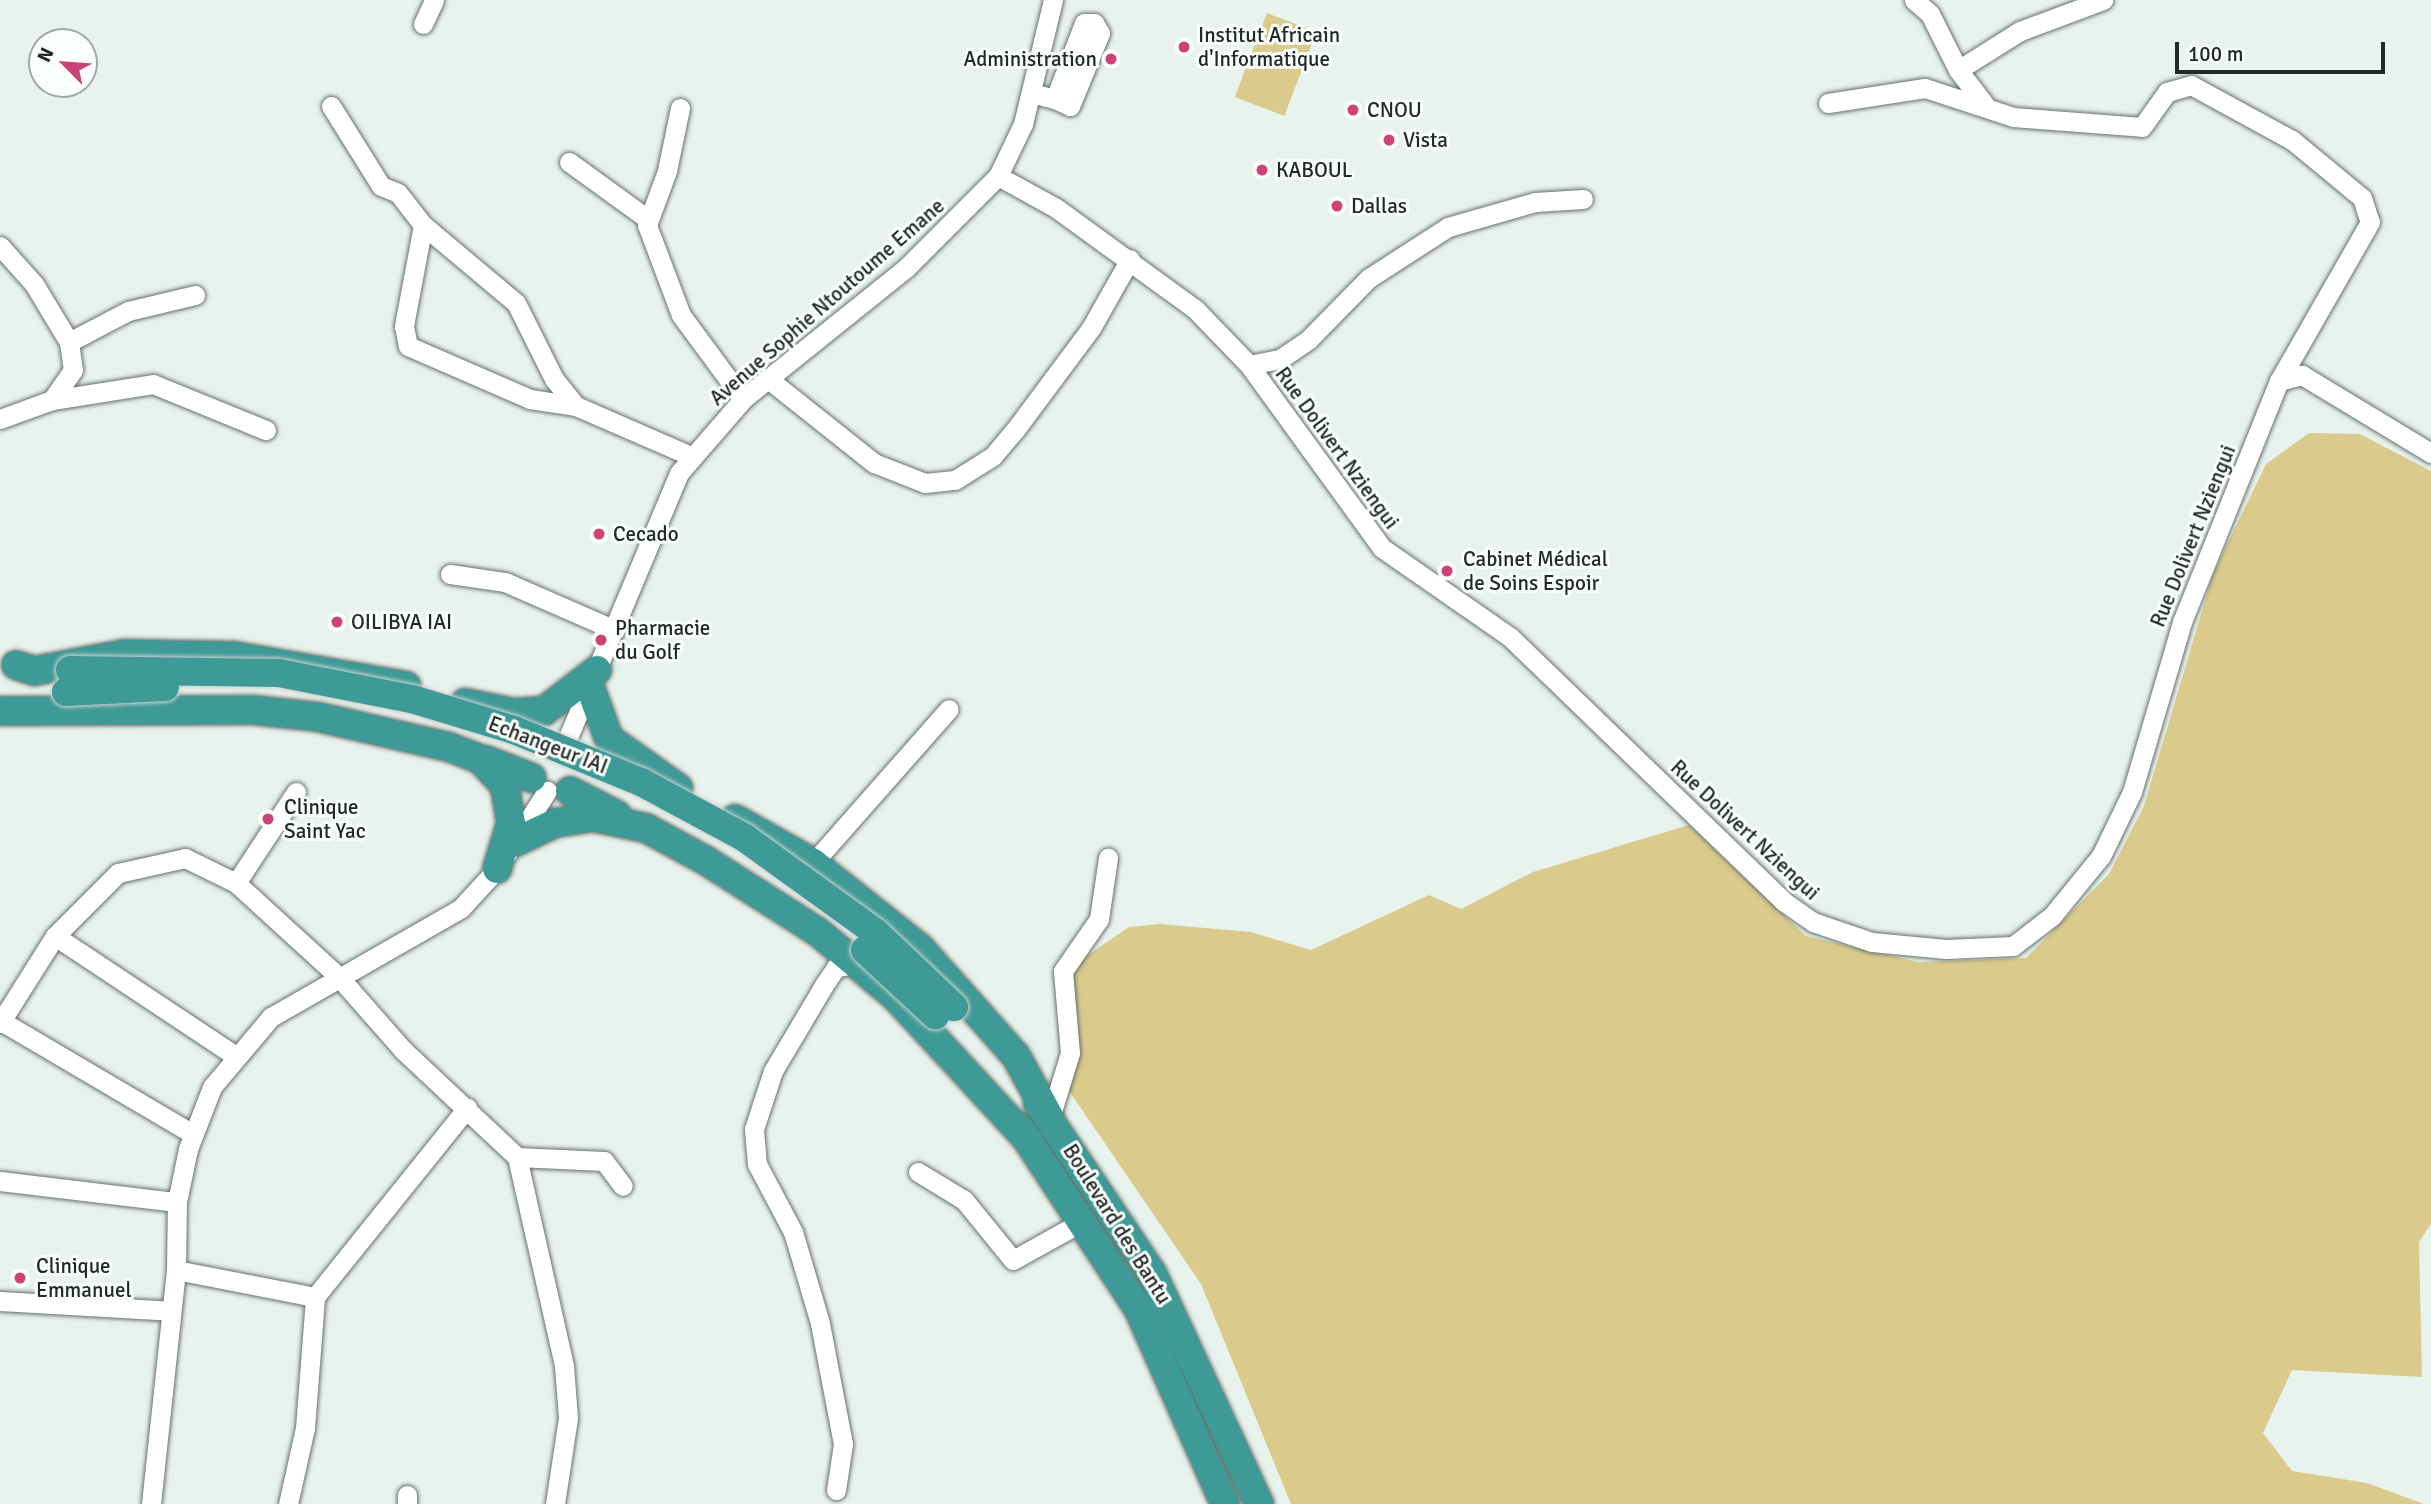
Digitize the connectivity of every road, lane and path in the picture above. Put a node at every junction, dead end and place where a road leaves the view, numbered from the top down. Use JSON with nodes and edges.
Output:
{"nodes":[{"id":1,"x":434,"y":0,"type":"edge"},
{"id":2,"x":1053,"y":0,"type":"edge"},
{"id":3,"x":1914,"y":0,"type":"edge"},
{"id":4,"x":2103,"y":0,"type":"edge"},
{"id":5,"x":423,"y":24,"type":"dead end"},
{"id":6,"x":1958,"y":70,"type":"junction"},
{"id":7,"x":1032,"y":93,"type":"junction"},
{"id":8,"x":1055,"y":99,"type":"dead end"},
{"id":9,"x":1828,"y":103,"type":"dead end"},
{"id":10,"x":331,"y":106,"type":"dead end"},
{"id":11,"x":1986,"y":106,"type":"junction"},
{"id":12,"x":680,"y":108,"type":"dead end"},
{"id":13,"x":569,"y":162,"type":"dead end"},
{"id":14,"x":998,"y":176,"type":"junction"},
{"id":15,"x":1583,"y":198,"type":"dead end"},
{"id":16,"x":645,"y":217,"type":"junction"},
{"id":17,"x":423,"y":225,"type":"junction"},
{"id":18,"x":0,"y":246,"type":"edge"},
{"id":19,"x":1130,"y":259,"type":"junction"},
{"id":20,"x":195,"y":295,"type":"dead end"},
{"id":21,"x":69,"y":342,"type":"junction"},
{"id":22,"x":1248,"y":365,"type":"junction"},
{"id":23,"x":767,"y":378,"type":"junction"},
{"id":24,"x":2279,"y":381,"type":"junction"},
{"id":25,"x":743,"y":399,"type":"junction"},
{"id":26,"x":52,"y":400,"type":"junction"},
{"id":27,"x":576,"y":406,"type":"junction"},
{"id":28,"x":0,"y":419,"type":"edge"},
{"id":29,"x":266,"y":430,"type":"dead end"},
{"id":30,"x":2431,"y":453,"type":"edge"},
{"id":31,"x":691,"y":456,"type":"junction"},
{"id":32,"x":450,"y":573,"type":"dead end"},
{"id":33,"x":615,"y":630,"type":"junction"},
{"id":34,"x":13,"y":665,"type":"edge"},
{"id":35,"x":68,"y":674,"type":"junction"},
{"id":36,"x":589,"y":689,"type":"junction"},
{"id":37,"x":0,"y":701,"type":"edge"},
{"id":38,"x":483,"y":709,"type":"junction"},
{"id":39,"x":949,"y":709,"type":"dead end"},
{"id":40,"x":0,"y":711,"type":"edge"},
{"id":41,"x":567,"y":740,"type":"junction"},
{"id":42,"x":480,"y":758,"type":"junction"},
{"id":43,"x":656,"y":777,"type":"junction"},
{"id":44,"x":550,"y":787,"type":"junction"},
{"id":45,"x":296,"y":792,"type":"dead end"},
{"id":46,"x":635,"y":824,"type":"junction"},
{"id":47,"x":517,"y":836,"type":"junction"},
{"id":48,"x":1108,"y":858,"type":"dead end"},
{"id":49,"x":813,"y":863,"type":"junction"},
{"id":50,"x":498,"y":869,"type":"junction"},
{"id":51,"x":236,"y":883,"type":"junction"},
{"id":52,"x":55,"y":936,"type":"junction"},
{"id":53,"x":858,"y":964,"type":"junction"},
{"id":54,"x":338,"y":976,"type":"junction"},
{"id":55,"x":949,"y":1015,"type":"junction"},
{"id":56,"x":0,"y":1022,"type":"edge"},
{"id":57,"x":234,"y":1055,"type":"junction"},
{"id":58,"x":467,"y":1108,"type":"junction"},
{"id":59,"x":1050,"y":1118,"type":"junction"},
{"id":60,"x":193,"y":1134,"type":"junction"},
{"id":61,"x":1029,"y":1141,"type":"junction"},
{"id":62,"x":517,"y":1157,"type":"junction"},
{"id":63,"x":918,"y":1172,"type":"dead end"},
{"id":64,"x":0,"y":1181,"type":"edge"},
{"id":65,"x":624,"y":1186,"type":"dead end"},
{"id":66,"x":177,"y":1202,"type":"junction"},
{"id":67,"x":1083,"y":1221,"type":"junction"},
{"id":68,"x":176,"y":1270,"type":"junction"},
{"id":69,"x":315,"y":1297,"type":"junction"},
{"id":70,"x":0,"y":1301,"type":"edge"},
{"id":71,"x":171,"y":1311,"type":"junction"},
{"id":72,"x":836,"y":1490,"type":"dead end"},
{"id":73,"x":550,"y":1503,"type":"edge"},
{"id":74,"x":150,"y":1504,"type":"edge"},
{"id":75,"x":288,"y":1504,"type":"edge"},
{"id":76,"x":1226,"y":1504,"type":"edge"},
{"id":77,"x":1259,"y":1504,"type":"edge"}],
"edges":[{"from":1,"to":5,"type":"street"},
{"from":2,"to":7,"type":"street","name":"Avenue Sophie Ntoutoume Emane"},
{"from":3,"to":6,"type":"street"},
{"from":4,"to":6,"type":"street"},
{"from":6,"to":11,"type":"street"},
{"from":7,"to":8,"type":"street"},
{"from":7,"to":14,"type":"street","name":"Avenue Sophie Ntoutoume Emane"},
{"from":9,"to":11,"type":"street"},
{"from":10,"to":17,"type":"street"},
{"from":11,"to":24,"type":"street","name":"Rue Dolivert Nziengui"},
{"from":12,"to":16,"type":"street"},
{"from":13,"to":16,"type":"street"},
{"from":14,"to":19,"type":"street","name":"Rue Dolivert Nziengui"},
{"from":14,"to":23,"type":"street","name":"Avenue Sophie Ntoutoume Emane"},
{"from":15,"to":22,"type":"street"},
{"from":16,"to":25,"type":"street"},
{"from":17,"to":27,"type":"street"},
{"from":17,"to":27,"type":"street"},
{"from":18,"to":21,"type":"street"},
{"from":19,"to":22,"type":"street","name":"Rue Dolivert Nziengui"},
{"from":19,"to":23,"type":"street"},
{"from":20,"to":21,"type":"street"},
{"from":21,"to":26,"type":"street"},
{"from":22,"to":24,"type":"street","name":"Rue Dolivert Nziengui"},
{"from":23,"to":25,"type":"street","name":"Avenue Sophie Ntoutoume Emane"},
{"from":24,"to":30,"type":"street"},
{"from":25,"to":31,"type":"street","name":"Avenue Sophie Ntoutoume Emane"},
{"from":26,"to":28,"type":"street"},
{"from":26,"to":29,"type":"street"},
{"from":27,"to":31,"type":"street"},
{"from":31,"to":33,"type":"street","name":"Avenue Sophie Ntoutoume Emane"},
{"from":32,"to":33,"type":"street"},
{"from":33,"to":36,"type":"street","name":"Avenue Sophie Ntoutoume Emane"},
{"from":34,"to":35,"type":"highway"},
{"from":35,"to":37,"type":"highway"},
{"from":35,"to":38,"type":"highway"},
{"from":35,"to":55,"type":"highway","name":"Echangeur IAI","bridge":true},
{"from":36,"to":38,"type":"highway"},
{"from":36,"to":41,"type":"street","name":"Avenue Sophie Ntoutoume Emane"},
{"from":36,"to":43,"type":"highway"},
{"from":38,"to":41,"type":"highway"},
{"from":39,"to":49,"type":"street"},
{"from":40,"to":42,"type":"highway"},
{"from":41,"to":43,"type":"highway"},
{"from":41,"to":44,"type":"street"},
{"from":41,"to":44,"type":"street"},
{"from":42,"to":44,"type":"highway"},
{"from":42,"to":50,"type":"highway"},
{"from":43,"to":49,"type":"highway"},
{"from":44,"to":46,"type":"highway"},
{"from":44,"to":47,"type":"street"},
{"from":45,"to":51,"type":"street"},
{"from":46,"to":47,"type":"highway"},
{"from":46,"to":53,"type":"highway"},
{"from":47,"to":50,"type":"street"},
{"from":48,"to":59,"type":"street"},
{"from":49,"to":59,"type":"highway"},
{"from":50,"to":54,"type":"street"},
{"from":51,"to":52,"type":"street"},
{"from":51,"to":54,"type":"street"},
{"from":52,"to":56,"type":"street"},
{"from":52,"to":57,"type":"street"},
{"from":53,"to":61,"type":"highway"},
{"from":53,"to":72,"type":"street"},
{"from":54,"to":57,"type":"street"},
{"from":54,"to":58,"type":"street"},
{"from":55,"to":59,"type":"highway","name":"Boulevard des Bantu"},
{"from":55,"to":61,"type":"highway","name":"Boulevard des Bantu"},
{"from":56,"to":60,"type":"street"},
{"from":57,"to":60,"type":"street"},
{"from":58,"to":62,"type":"street"},
{"from":58,"to":69,"type":"street"},
{"from":59,"to":77,"type":"highway","name":"Boulevard des Bantu"},
{"from":60,"to":66,"type":"street"},
{"from":61,"to":67,"type":"highway","name":"Boulevard des Bantu"},
{"from":62,"to":65,"type":"street"},
{"from":62,"to":73,"type":"street"},
{"from":63,"to":67,"type":"street"},
{"from":64,"to":66,"type":"street"},
{"from":66,"to":68,"type":"street"},
{"from":67,"to":76,"type":"highway","name":"Boulevard des Bantu"},
{"from":68,"to":69,"type":"street"},
{"from":68,"to":71,"type":"street"},
{"from":69,"to":75,"type":"street"},
{"from":70,"to":71,"type":"street"},
{"from":71,"to":74,"type":"street"}]}
